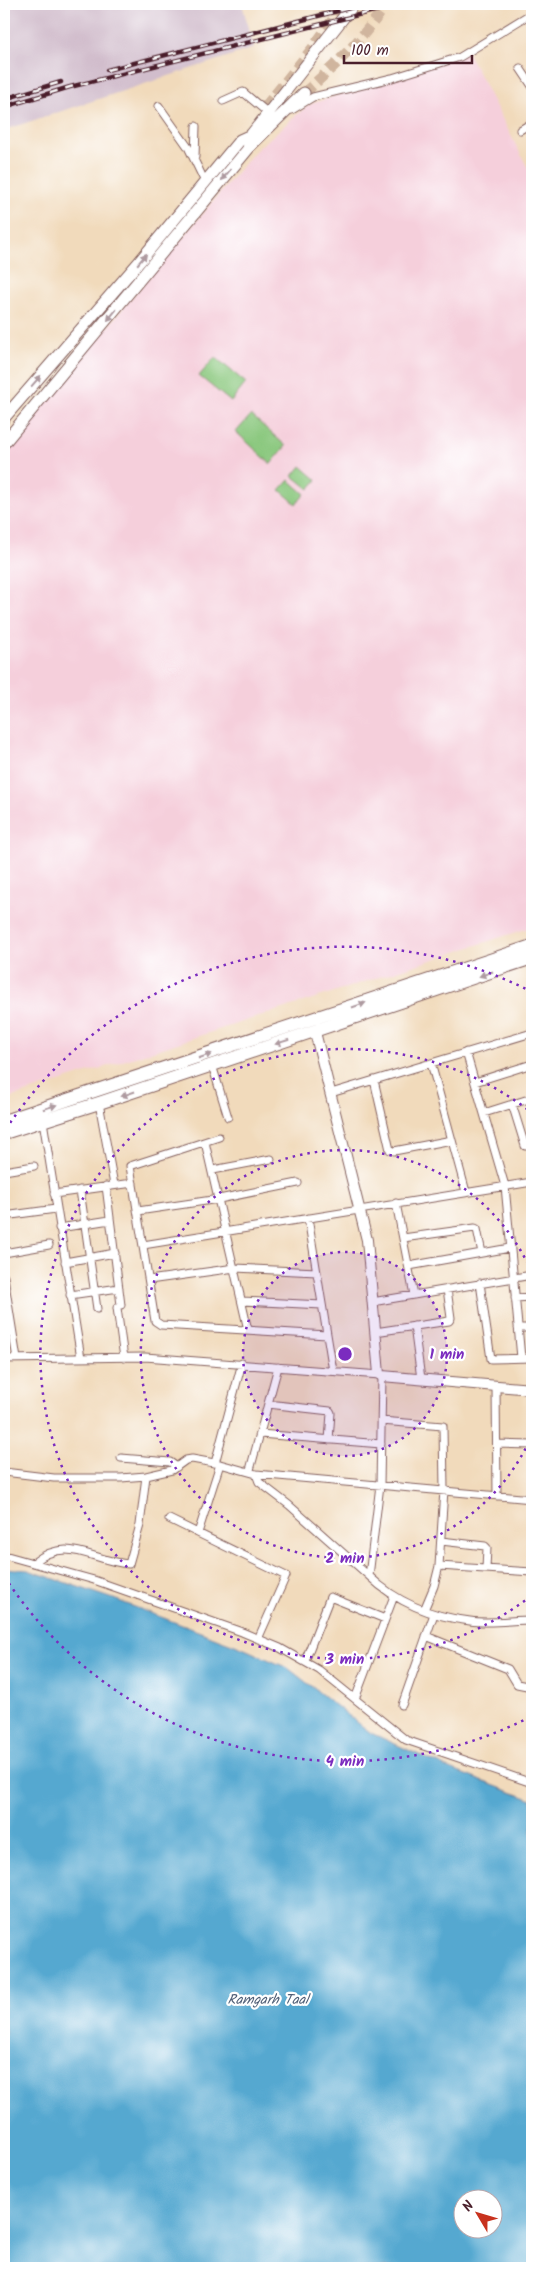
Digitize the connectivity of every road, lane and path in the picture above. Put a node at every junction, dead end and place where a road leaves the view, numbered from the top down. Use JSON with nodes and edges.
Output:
{"nodes":[{"id":1,"x":354,"y":4,"type":"edge"},
{"id":2,"x":532,"y":15,"type":"edge"},
{"id":3,"x":520,"y":68,"type":"dead end"},
{"id":4,"x":532,"y":86,"type":"edge"},
{"id":5,"x":304,"y":93,"type":"tunnel mouth"},
{"id":6,"x":223,"y":101,"type":"dead end"},
{"id":7,"x":159,"y":106,"type":"dead end"},
{"id":8,"x":269,"y":112,"type":"junction"},
{"id":9,"x":532,"y":123,"type":"edge"},
{"id":10,"x":196,"y":126,"type":"dead end"},
{"id":11,"x":520,"y":130,"type":"dead end"},
{"id":12,"x":247,"y":140,"type":"junction"},
{"id":13,"x":195,"y":160,"type":"junction"},
{"id":14,"x":205,"y":182,"type":"junction"},
{"id":15,"x":4,"y":418,"type":"edge"},
{"id":16,"x":4,"y":443,"type":"edge"},
{"id":17,"x":532,"y":946,"type":"edge"},
{"id":18,"x":532,"y":958,"type":"edge"},
{"id":19,"x":315,"y":1032,"type":"junction"},
{"id":20,"x":532,"y":1033,"type":"edge"},
{"id":21,"x":466,"y":1052,"type":"junction"},
{"id":22,"x":431,"y":1063,"type":"junction"},
{"id":23,"x":532,"y":1064,"type":"edge"},
{"id":24,"x":212,"y":1065,"type":"junction"},
{"id":25,"x":374,"y":1080,"type":"junction"},
{"id":26,"x":475,"y":1082,"type":"junction"},
{"id":27,"x":331,"y":1093,"type":"junction"},
{"id":28,"x":532,"y":1098,"type":"edge"},
{"id":29,"x":99,"y":1104,"type":"junction"},
{"id":30,"x":512,"y":1104,"type":"junction"},
{"id":31,"x":484,"y":1113,"type":"junction"},
{"id":32,"x":228,"y":1117,"type":"dead end"},
{"id":33,"x":4,"y":1121,"type":"edge"},
{"id":34,"x":43,"y":1121,"type":"junction"},
{"id":35,"x":4,"y":1133,"type":"edge"},
{"id":36,"x":220,"y":1137,"type":"dead end"},
{"id":37,"x":452,"y":1140,"type":"junction"},
{"id":38,"x":205,"y":1142,"type":"junction"},
{"id":39,"x":532,"y":1146,"type":"edge"},
{"id":40,"x":271,"y":1159,"type":"dead end"},
{"id":41,"x":34,"y":1166,"type":"dead end"},
{"id":42,"x":213,"y":1170,"type":"junction"},
{"id":43,"x":4,"y":1171,"type":"edge"},
{"id":44,"x":532,"y":1182,"type":"edge"},
{"id":45,"x":133,"y":1183,"type":"junction"},
{"id":46,"x":298,"y":1183,"type":"dead end"},
{"id":47,"x":114,"y":1185,"type":"junction"},
{"id":48,"x":106,"y":1186,"type":"junction"},
{"id":49,"x":505,"y":1186,"type":"junction"},
{"id":50,"x":80,"y":1190,"type":"junction"},
{"id":51,"x":466,"y":1192,"type":"junction"},
{"id":52,"x":54,"y":1194,"type":"junction"},
{"id":53,"x":219,"y":1199,"type":"junction"},
{"id":54,"x":396,"y":1203,"type":"junction"},
{"id":55,"x":56,"y":1209,"type":"junction"},
{"id":56,"x":359,"y":1209,"type":"junction"},
{"id":57,"x":138,"y":1212,"type":"junction"},
{"id":58,"x":4,"y":1216,"type":"edge"},
{"id":59,"x":308,"y":1218,"type":"junction"},
{"id":60,"x":110,"y":1220,"type":"junction"},
{"id":61,"x":85,"y":1224,"type":"junction"},
{"id":62,"x":59,"y":1228,"type":"junction"},
{"id":63,"x":227,"y":1232,"type":"junction"},
{"id":64,"x":403,"y":1238,"type":"junction"},
{"id":65,"x":49,"y":1245,"type":"dead end"},
{"id":66,"x":143,"y":1245,"type":"junction"},
{"id":67,"x":510,"y":1248,"type":"junction"},
{"id":68,"x":4,"y":1253,"type":"edge"},
{"id":69,"x":482,"y":1253,"type":"junction"},
{"id":70,"x":115,"y":1254,"type":"junction"},
{"id":71,"x":90,"y":1257,"type":"junction"},
{"id":72,"x":65,"y":1262,"type":"junction"},
{"id":73,"x":409,"y":1266,"type":"junction"},
{"id":74,"x":235,"y":1268,"type":"junction"},
{"id":75,"x":317,"y":1272,"type":"junction"},
{"id":76,"x":532,"y":1275,"type":"edge"},
{"id":77,"x":4,"y":1277,"type":"edge"},
{"id":78,"x":513,"y":1278,"type":"junction"},
{"id":79,"x":149,"y":1280,"type":"junction"},
{"id":80,"x":480,"y":1283,"type":"junction"},
{"id":81,"x":120,"y":1288,"type":"junction"},
{"id":82,"x":447,"y":1289,"type":"junction"},
{"id":83,"x":95,"y":1291,"type":"junction"},
{"id":84,"x":70,"y":1295,"type":"junction"},
{"id":85,"x":414,"y":1295,"type":"junction"},
{"id":86,"x":532,"y":1297,"type":"edge"},
{"id":87,"x":515,"y":1298,"type":"junction"},
{"id":88,"x":242,"y":1301,"type":"junction"},
{"id":89,"x":372,"y":1302,"type":"junction"},
{"id":90,"x":322,"y":1304,"type":"junction"},
{"id":91,"x":98,"y":1309,"type":"dead end"},
{"id":92,"x":414,"y":1326,"type":"junction"},
{"id":93,"x":518,"y":1328,"type":"junction"},
{"id":94,"x":532,"y":1328,"type":"edge"},
{"id":95,"x":248,"y":1330,"type":"junction"},
{"id":96,"x":375,"y":1332,"type":"junction"},
{"id":97,"x":327,"y":1335,"type":"junction"},
{"id":98,"x":81,"y":1358,"type":"junction"},
{"id":99,"x":124,"y":1358,"type":"junction"},
{"id":100,"x":521,"y":1358,"type":"junction"},
{"id":101,"x":532,"y":1358,"type":"edge"},
{"id":102,"x":4,"y":1359,"type":"edge"},
{"id":103,"x":17,"y":1359,"type":"junction"},
{"id":104,"x":242,"y":1363,"type":"junction"},
{"id":105,"x":278,"y":1366,"type":"junction"},
{"id":106,"x":333,"y":1372,"type":"junction"},
{"id":107,"x":381,"y":1376,"type":"junction"},
{"id":108,"x":421,"y":1379,"type":"junction"},
{"id":109,"x":496,"y":1386,"type":"junction"},
{"id":110,"x":532,"y":1389,"type":"edge"},
{"id":111,"x":268,"y":1404,"type":"junction"},
{"id":112,"x":381,"y":1421,"type":"junction"},
{"id":113,"x":260,"y":1434,"type":"junction"},
{"id":114,"x":329,"y":1440,"type":"junction"},
{"id":115,"x":381,"y":1444,"type":"junction"},
{"id":116,"x":497,"y":1444,"type":"junction"},
{"id":117,"x":532,"y":1445,"type":"edge"},
{"id":118,"x":121,"y":1458,"type":"dead end"},
{"id":119,"x":218,"y":1463,"type":"junction"},
{"id":120,"x":177,"y":1467,"type":"junction"},
{"id":121,"x":4,"y":1472,"type":"edge"},
{"id":122,"x":253,"y":1472,"type":"junction"},
{"id":123,"x":146,"y":1476,"type":"junction"},
{"id":124,"x":380,"y":1485,"type":"junction"},
{"id":125,"x":444,"y":1490,"type":"junction"},
{"id":126,"x":497,"y":1496,"type":"junction"},
{"id":127,"x":532,"y":1499,"type":"edge"},
{"id":128,"x":169,"y":1519,"type":"dead end"},
{"id":129,"x":198,"y":1533,"type":"junction"},
{"id":130,"x":441,"y":1540,"type":"junction"},
{"id":131,"x":4,"y":1555,"type":"edge"},
{"id":132,"x":33,"y":1563,"type":"junction"},
{"id":133,"x":439,"y":1566,"type":"junction"},
{"id":134,"x":486,"y":1569,"type":"junction"},
{"id":135,"x":532,"y":1572,"type":"edge"},
{"id":136,"x":368,"y":1576,"type":"junction"},
{"id":137,"x":394,"y":1596,"type":"junction"},
{"id":138,"x":424,"y":1610,"type":"junction"},
{"id":139,"x":434,"y":1614,"type":"junction"},
{"id":140,"x":385,"y":1619,"type":"junction"},
{"id":141,"x":532,"y":1620,"type":"edge"},
{"id":142,"x":426,"y":1636,"type":"junction"},
{"id":143,"x":256,"y":1638,"type":"junction"},
{"id":144,"x":304,"y":1661,"type":"junction"},
{"id":145,"x":532,"y":1687,"type":"edge"},
{"id":146,"x":354,"y":1699,"type":"junction"},
{"id":147,"x":402,"y":1705,"type":"dead end"},
{"id":148,"x":532,"y":1783,"type":"edge"}],
"edges":[{"from":1,"to":8,"type":"main road"},
{"from":2,"to":8,"type":"street"},
{"from":3,"to":4,"type":"street"},
{"from":5,"to":8,"type":"main road"},
{"from":6,"to":8,"type":"street"},
{"from":7,"to":13,"type":"street"},
{"from":8,"to":12,"type":"main road"},
{"from":8,"to":12,"type":"main road"},
{"from":9,"to":11,"type":"street"},
{"from":10,"to":13,"type":"street"},
{"from":12,"to":14,"type":"main road"},
{"from":12,"to":16,"type":"main road","one_way":true},
{"from":13,"to":14,"type":"street"},
{"from":15,"to":14,"type":"main road","one_way":true},
{"from":33,"to":17,"type":"highway","one_way":true},
{"from":18,"to":19,"type":"highway","one_way":true},
{"from":19,"to":24,"type":"highway","one_way":true},
{"from":19,"to":27,"type":"street"},
{"from":20,"to":21,"type":"street"},
{"from":21,"to":22,"type":"street"},
{"from":21,"to":26,"type":"street"},
{"from":22,"to":25,"type":"street"},
{"from":22,"to":37,"type":"street"},
{"from":23,"to":26,"type":"street"},
{"from":24,"to":29,"type":"highway","one_way":true},
{"from":24,"to":32,"type":"street"},
{"from":25,"to":27,"type":"street"},
{"from":25,"to":37,"type":"street"},
{"from":26,"to":31,"type":"street"},
{"from":27,"to":56,"type":"street"},
{"from":28,"to":30,"type":"street"},
{"from":29,"to":34,"type":"highway"},
{"from":29,"to":47,"type":"street"},
{"from":30,"to":31,"type":"street"},
{"from":30,"to":39,"type":"street"},
{"from":31,"to":49,"type":"street"},
{"from":34,"to":35,"type":"highway"},
{"from":34,"to":52,"type":"street"},
{"from":36,"to":38,"type":"street"},
{"from":37,"to":51,"type":"street"},
{"from":38,"to":42,"type":"street"},
{"from":38,"to":45,"type":"street"},
{"from":40,"to":42,"type":"street"},
{"from":41,"to":43,"type":"street"},
{"from":42,"to":53,"type":"street"},
{"from":44,"to":49,"type":"street"},
{"from":45,"to":47,"type":"street"},
{"from":45,"to":57,"type":"street"},
{"from":46,"to":53,"type":"street"},
{"from":47,"to":48,"type":"street"},
{"from":48,"to":50,"type":"street"},
{"from":48,"to":60,"type":"street"},
{"from":49,"to":51,"type":"street"},
{"from":49,"to":67,"type":"street"},
{"from":50,"to":52,"type":"street"},
{"from":50,"to":61,"type":"street"},
{"from":51,"to":54,"type":"street"},
{"from":52,"to":55,"type":"street"},
{"from":53,"to":57,"type":"street"},
{"from":53,"to":63,"type":"street"},
{"from":54,"to":56,"type":"street"},
{"from":54,"to":64,"type":"street"},
{"from":55,"to":58,"type":"street"},
{"from":55,"to":62,"type":"street"},
{"from":56,"to":59,"type":"street"},
{"from":56,"to":89,"type":"street"},
{"from":57,"to":66,"type":"street"},
{"from":59,"to":63,"type":"street"},
{"from":59,"to":75,"type":"street"},
{"from":60,"to":61,"type":"street"},
{"from":60,"to":70,"type":"street"},
{"from":61,"to":62,"type":"street"},
{"from":61,"to":71,"type":"street"},
{"from":62,"to":72,"type":"street"},
{"from":63,"to":66,"type":"street"},
{"from":63,"to":74,"type":"street"},
{"from":64,"to":69,"type":"street"},
{"from":64,"to":73,"type":"street"},
{"from":65,"to":68,"type":"street"},
{"from":66,"to":79,"type":"street"},
{"from":67,"to":69,"type":"street"},
{"from":67,"to":78,"type":"street"},
{"from":69,"to":73,"type":"street"},
{"from":70,"to":71,"type":"street"},
{"from":70,"to":81,"type":"street"},
{"from":71,"to":72,"type":"street"},
{"from":71,"to":83,"type":"street"},
{"from":72,"to":84,"type":"street"},
{"from":73,"to":85,"type":"street"},
{"from":74,"to":75,"type":"street"},
{"from":74,"to":79,"type":"street"},
{"from":74,"to":88,"type":"street"},
{"from":75,"to":90,"type":"street"},
{"from":76,"to":78,"type":"street"},
{"from":77,"to":103,"type":"street"},
{"from":78,"to":80,"type":"street"},
{"from":78,"to":87,"type":"street"},
{"from":79,"to":95,"type":"street"},
{"from":80,"to":82,"type":"street"},
{"from":80,"to":100,"type":"street"},
{"from":81,"to":83,"type":"street"},
{"from":81,"to":99,"type":"street"},
{"from":82,"to":85,"type":"street"},
{"from":82,"to":92,"type":"street"},
{"from":83,"to":84,"type":"street"},
{"from":83,"to":91,"type":"street"},
{"from":84,"to":98,"type":"street"},
{"from":85,"to":89,"type":"street"},
{"from":86,"to":87,"type":"street"},
{"from":87,"to":93,"type":"street"},
{"from":88,"to":90,"type":"street"},
{"from":88,"to":95,"type":"street"},
{"from":89,"to":96,"type":"street"},
{"from":90,"to":97,"type":"street"},
{"from":92,"to":96,"type":"street"},
{"from":92,"to":108,"type":"street"},
{"from":93,"to":94,"type":"street"},
{"from":93,"to":100,"type":"street"},
{"from":95,"to":97,"type":"street"},
{"from":96,"to":107,"type":"street"},
{"from":97,"to":106,"type":"street"},
{"from":98,"to":99,"type":"street"},
{"from":98,"to":103,"type":"street"},
{"from":99,"to":104,"type":"street"},
{"from":100,"to":101,"type":"street"},
{"from":102,"to":103,"type":"street"},
{"from":104,"to":105,"type":"street"},
{"from":104,"to":119,"type":"street"},
{"from":105,"to":106,"type":"street"},
{"from":105,"to":111,"type":"street"},
{"from":106,"to":107,"type":"street"},
{"from":107,"to":108,"type":"street"},
{"from":107,"to":112,"type":"street"},
{"from":108,"to":109,"type":"street"},
{"from":109,"to":110,"type":"street"},
{"from":109,"to":116,"type":"street"},
{"from":111,"to":113,"type":"street"},
{"from":111,"to":114,"type":"street"},
{"from":112,"to":115,"type":"street"},
{"from":112,"to":125,"type":"street"},
{"from":113,"to":114,"type":"street"},
{"from":113,"to":122,"type":"street"},
{"from":114,"to":115,"type":"street"},
{"from":115,"to":124,"type":"street"},
{"from":116,"to":117,"type":"street"},
{"from":116,"to":126,"type":"street"},
{"from":118,"to":120,"type":"street"},
{"from":119,"to":120,"type":"street"},
{"from":119,"to":122,"type":"street"},
{"from":119,"to":129,"type":"street"},
{"from":120,"to":123,"type":"street"},
{"from":121,"to":123,"type":"street"},
{"from":122,"to":124,"type":"street"},
{"from":122,"to":136,"type":"street"},
{"from":123,"to":132,"type":"street"},
{"from":124,"to":125,"type":"street"},
{"from":124,"to":136,"type":"street"},
{"from":125,"to":126,"type":"street"},
{"from":125,"to":130,"type":"street"},
{"from":126,"to":127,"type":"street"},
{"from":128,"to":129,"type":"street"},
{"from":129,"to":143,"type":"street"},
{"from":130,"to":133,"type":"street"},
{"from":130,"to":134,"type":"street"},
{"from":131,"to":132,"type":"street"},
{"from":132,"to":143,"type":"street"},
{"from":133,"to":134,"type":"street"},
{"from":133,"to":138,"type":"street"},
{"from":134,"to":135,"type":"street"},
{"from":136,"to":137,"type":"street"},
{"from":137,"to":138,"type":"street"},
{"from":137,"to":140,"type":"street"},
{"from":138,"to":139,"type":"street"},
{"from":139,"to":141,"type":"street"},
{"from":139,"to":142,"type":"street"},
{"from":140,"to":144,"type":"street"},
{"from":140,"to":146,"type":"street"},
{"from":142,"to":145,"type":"street"},
{"from":142,"to":147,"type":"street"},
{"from":143,"to":144,"type":"street"},
{"from":144,"to":146,"type":"street"},
{"from":146,"to":148,"type":"street"}]}
